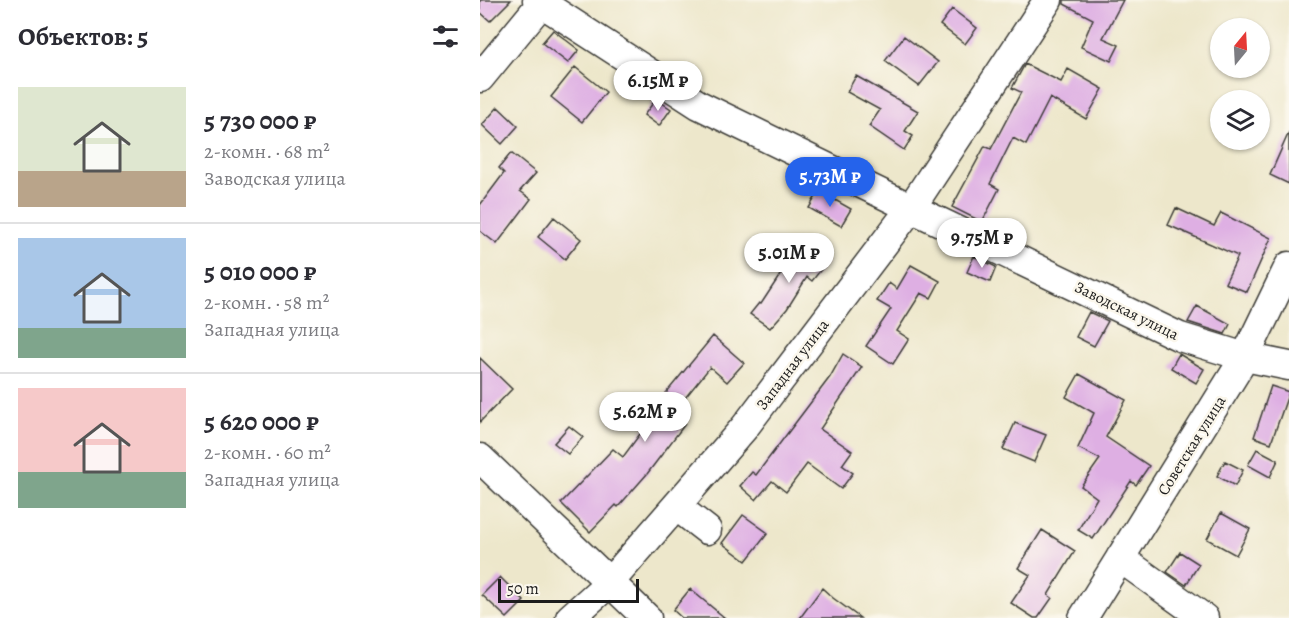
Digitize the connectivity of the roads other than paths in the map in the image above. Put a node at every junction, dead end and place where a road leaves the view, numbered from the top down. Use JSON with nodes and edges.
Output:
{"nodes":[{"id":1,"x":1048,"y":0,"type":"edge"},
{"id":2,"x":541,"y":1,"type":"edge"},
{"id":3,"x":480,"y":78,"type":"edge"},
{"id":4,"x":911,"y":208,"type":"junction"},
{"id":5,"x":1289,"y":266,"type":"edge"},
{"id":6,"x":1245,"y":357,"type":"junction"},
{"id":7,"x":1289,"y":366,"type":"edge"},
{"id":8,"x":480,"y":458,"type":"edge"},
{"id":9,"x":676,"y":506,"type":"junction"},
{"id":10,"x":707,"y":530,"type":"dead end"},
{"id":11,"x":1120,"y":558,"type":"junction"},
{"id":12,"x":609,"y":583,"type":"junction"},
{"id":13,"x":570,"y":618,"type":"edge"},
{"id":14,"x":647,"y":618,"type":"edge"},
{"id":15,"x":1083,"y":618,"type":"edge"},
{"id":16,"x":1204,"y":618,"type":"edge"}],
"edges":[{"from":1,"to":4,"type":"street","name":"Западная улица"},
{"from":2,"to":3,"type":"street"},
{"from":2,"to":4,"type":"street","name":"Заводская улица"},
{"from":4,"to":6,"type":"street","name":"Заводская улица"},
{"from":4,"to":9,"type":"street","name":"Западная улица"},
{"from":5,"to":6,"type":"street","name":"Советская улица"},
{"from":6,"to":7,"type":"street","name":"Заводская улица"},
{"from":6,"to":11,"type":"street","name":"Советская улица"},
{"from":8,"to":12,"type":"street"},
{"from":9,"to":10,"type":"street"},
{"from":9,"to":12,"type":"street","name":"Западная улица"},
{"from":11,"to":15,"type":"street","name":"Советская улица"},
{"from":11,"to":16,"type":"street"},
{"from":12,"to":13,"type":"street","name":"Западная улица"},
{"from":12,"to":14,"type":"street"}]}
